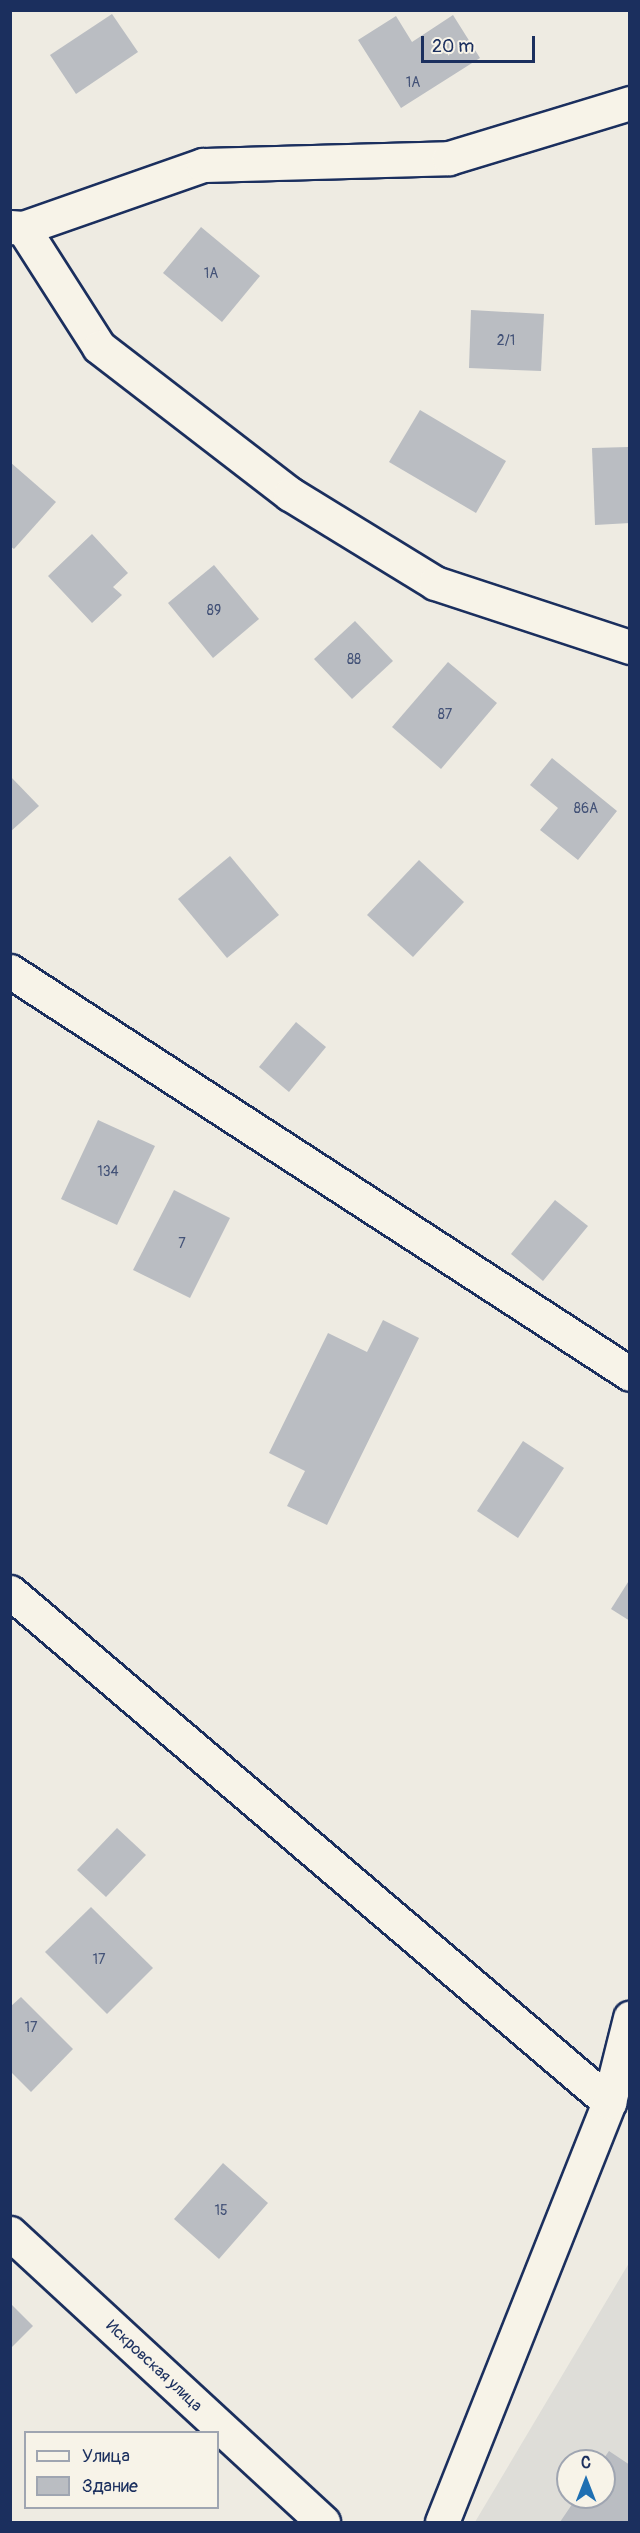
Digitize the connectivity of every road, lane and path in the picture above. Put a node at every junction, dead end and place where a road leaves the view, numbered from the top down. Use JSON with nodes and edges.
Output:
{"nodes":[{"id":1,"x":630,"y":103,"type":"edge"},
{"id":2,"x":17,"y":228,"type":"edge"},
{"id":3,"x":630,"y":647,"type":"edge"},
{"id":4,"x":10,"y":971,"type":"edge"},
{"id":5,"x":630,"y":1374,"type":"edge"},
{"id":6,"x":10,"y":1592,"type":"edge"},
{"id":7,"x":630,"y":2018,"type":"edge"},
{"id":8,"x":609,"y":2102,"type":"junction"},
{"id":9,"x":10,"y":2233,"type":"edge"},
{"id":10,"x":323,"y":2523,"type":"edge"},
{"id":11,"x":442,"y":2523,"type":"edge"}],
"edges":[{"from":1,"to":2,"type":"street"},
{"from":2,"to":3,"type":"street"},
{"from":4,"to":5,"type":"street"},
{"from":6,"to":8,"type":"street"},
{"from":7,"to":8,"type":"street"},
{"from":8,"to":11,"type":"street"},
{"from":9,"to":10,"type":"street","name":"Искровская улица"}]}
